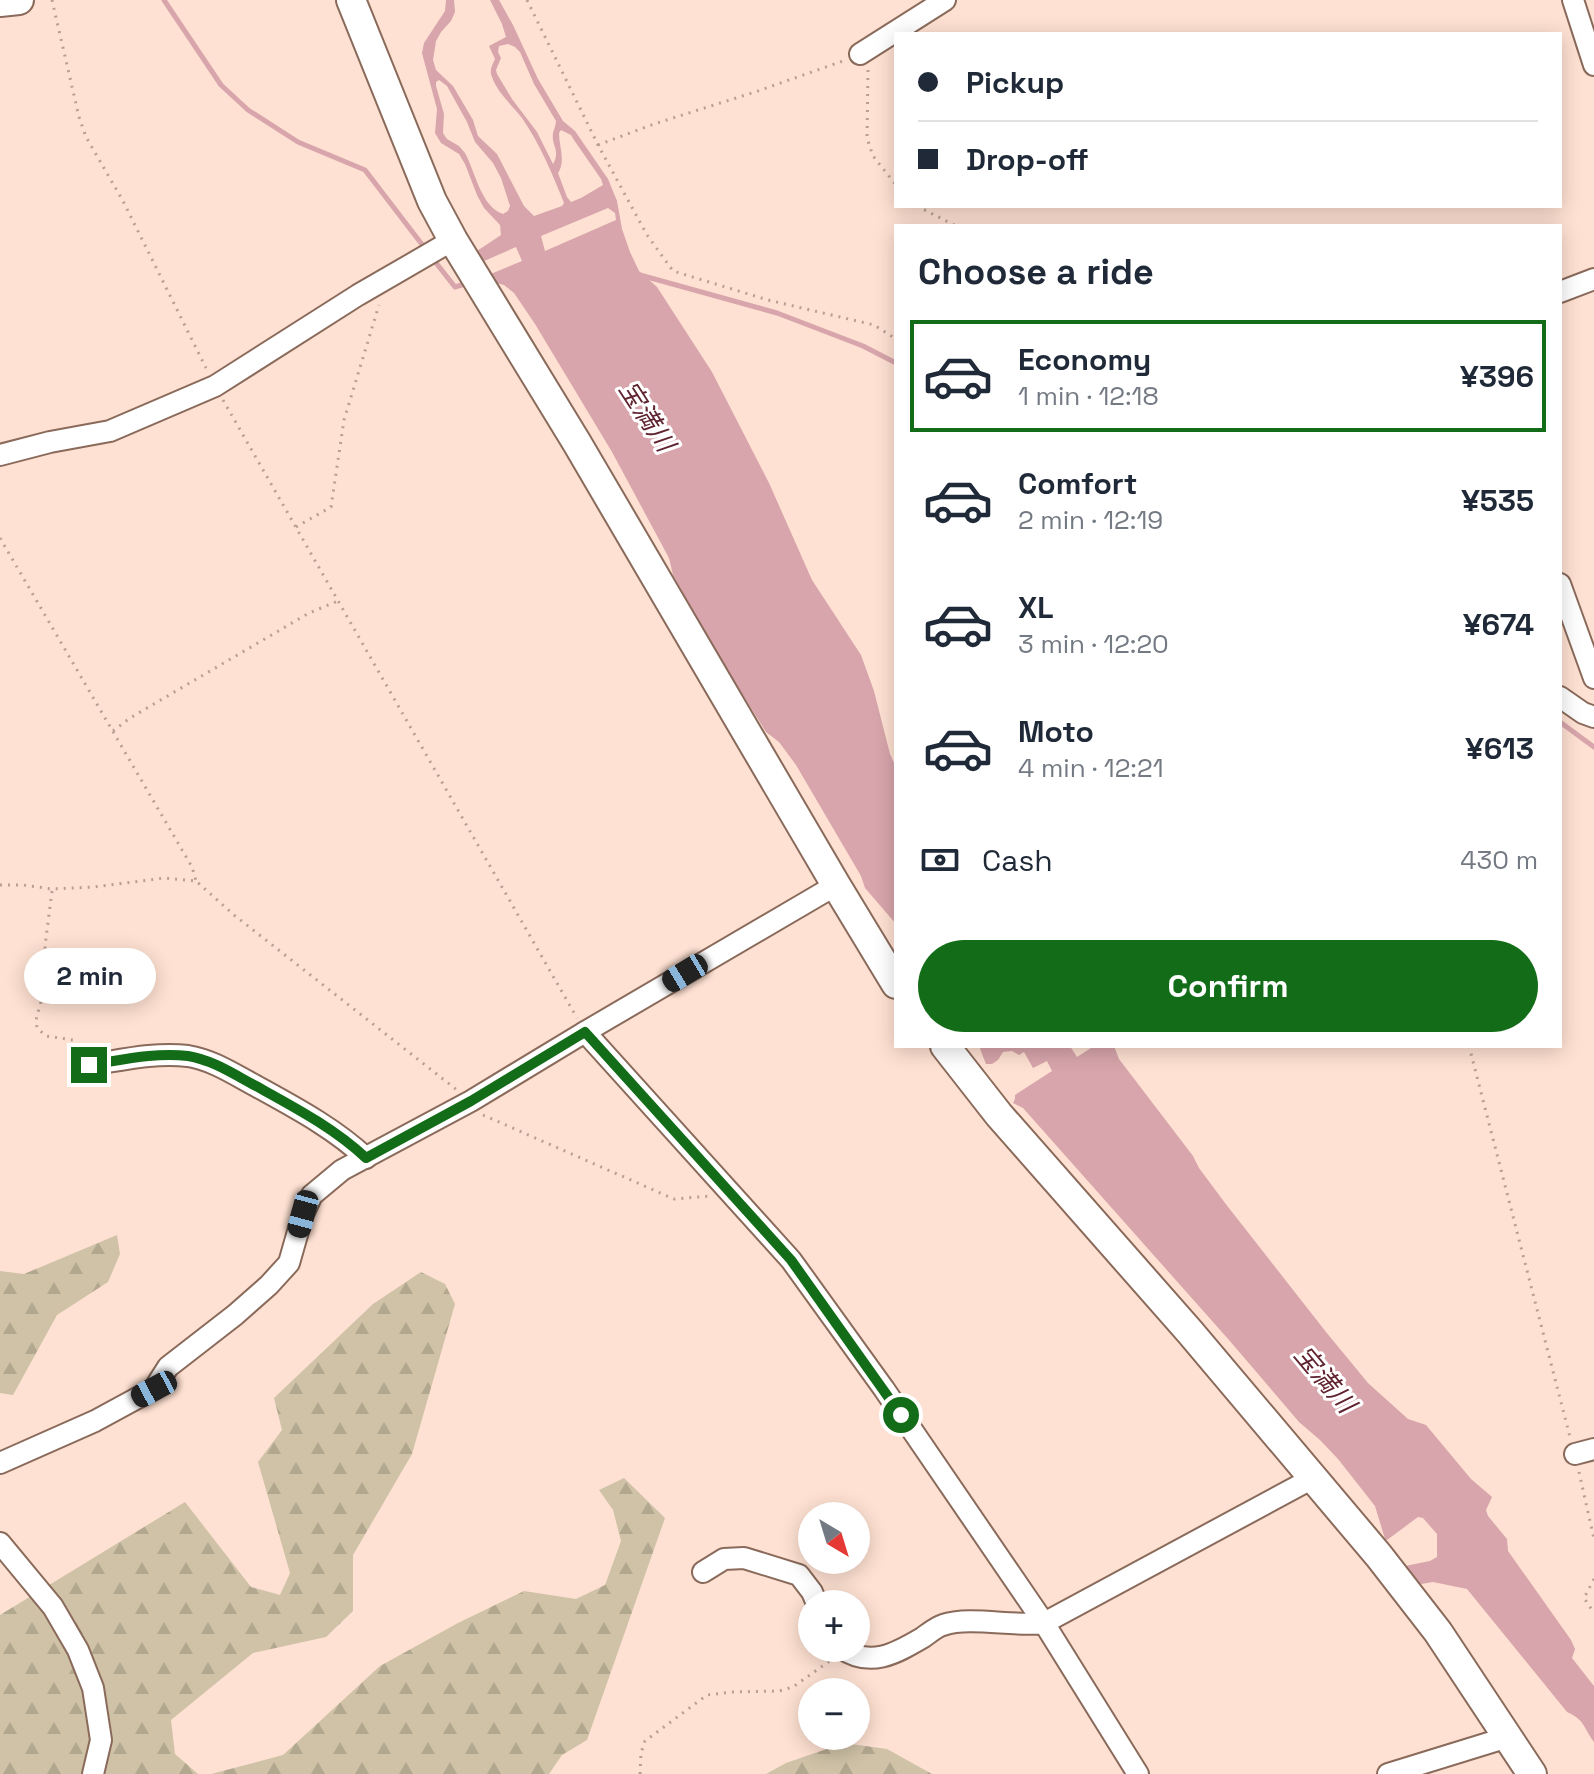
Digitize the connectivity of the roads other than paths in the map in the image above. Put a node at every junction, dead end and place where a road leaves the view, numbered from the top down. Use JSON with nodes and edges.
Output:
{"nodes":[{"id":1,"x":19,"y":0,"type":"edge"},
{"id":2,"x":351,"y":0,"type":"edge"},
{"id":3,"x":945,"y":0,"type":"edge"},
{"id":4,"x":1573,"y":0,"type":"edge"},
{"id":5,"x":0,"y":2,"type":"edge"},
{"id":6,"x":894,"y":32,"type":"edge"},
{"id":7,"x":895,"y":32,"type":"edge"},
{"id":8,"x":860,"y":54,"type":"road end"},
{"id":9,"x":1594,"y":65,"type":"edge"},
{"id":10,"x":453,"y":240,"type":"junction"},
{"id":11,"x":1594,"y":279,"type":"edge"},
{"id":12,"x":1562,"y":291,"type":"edge"},
{"id":13,"x":0,"y":455,"type":"edge"},
{"id":14,"x":1562,"y":590,"type":"edge"},
{"id":15,"x":1594,"y":678,"type":"edge"},
{"id":16,"x":1562,"y":698,"type":"edge"},
{"id":17,"x":1594,"y":717,"type":"edge"},
{"id":18,"x":836,"y":885,"type":"junction"},
{"id":19,"x":894,"y":981,"type":"edge"},
{"id":20,"x":585,"y":1032,"type":"junction"},
{"id":21,"x":947,"y":1048,"type":"edge"},
{"id":22,"x":89,"y":1065,"type":"road end"},
{"id":23,"x":366,"y":1158,"type":"junction"},
{"id":24,"x":0,"y":1463,"type":"edge"},
{"id":25,"x":1313,"y":1478,"type":"junction"},
{"id":26,"x":0,"y":1543,"type":"edge"},
{"id":27,"x":703,"y":1572,"type":"dead end"},
{"id":28,"x":810,"y":1590,"type":"edge"},
{"id":29,"x":1044,"y":1623,"type":"junction"},
{"id":30,"x":870,"y":1659,"type":"edge"},
{"id":31,"x":1508,"y":1737,"type":"junction"},
{"id":32,"x":93,"y":1774,"type":"edge"},
{"id":33,"x":1138,"y":1774,"type":"edge"},
{"id":34,"x":1388,"y":1774,"type":"edge"},
{"id":35,"x":1532,"y":1774,"type":"edge"}],
"edges":[{"from":1,"to":5,"type":"street"},
{"from":2,"to":10,"type":"street"},
{"from":3,"to":7,"type":"street"},
{"from":4,"to":9,"type":"street"},
{"from":6,"to":8,"type":"street"},
{"from":10,"to":13,"type":"street"},
{"from":10,"to":18,"type":"street"},
{"from":11,"to":12,"type":"street"},
{"from":14,"to":15,"type":"street"},
{"from":16,"to":17,"type":"street"},
{"from":18,"to":19,"type":"street"},
{"from":18,"to":20,"type":"street"},
{"from":20,"to":23,"type":"street"},
{"from":20,"to":29,"type":"street"},
{"from":21,"to":25,"type":"street"},
{"from":22,"to":23,"type":"street"},
{"from":23,"to":24,"type":"street"},
{"from":25,"to":29,"type":"street"},
{"from":25,"to":31,"type":"street"},
{"from":26,"to":32,"type":"street"},
{"from":27,"to":28,"type":"street"},
{"from":29,"to":30,"type":"street"},
{"from":29,"to":33,"type":"street"},
{"from":31,"to":34,"type":"street"},
{"from":31,"to":35,"type":"street"}]}
